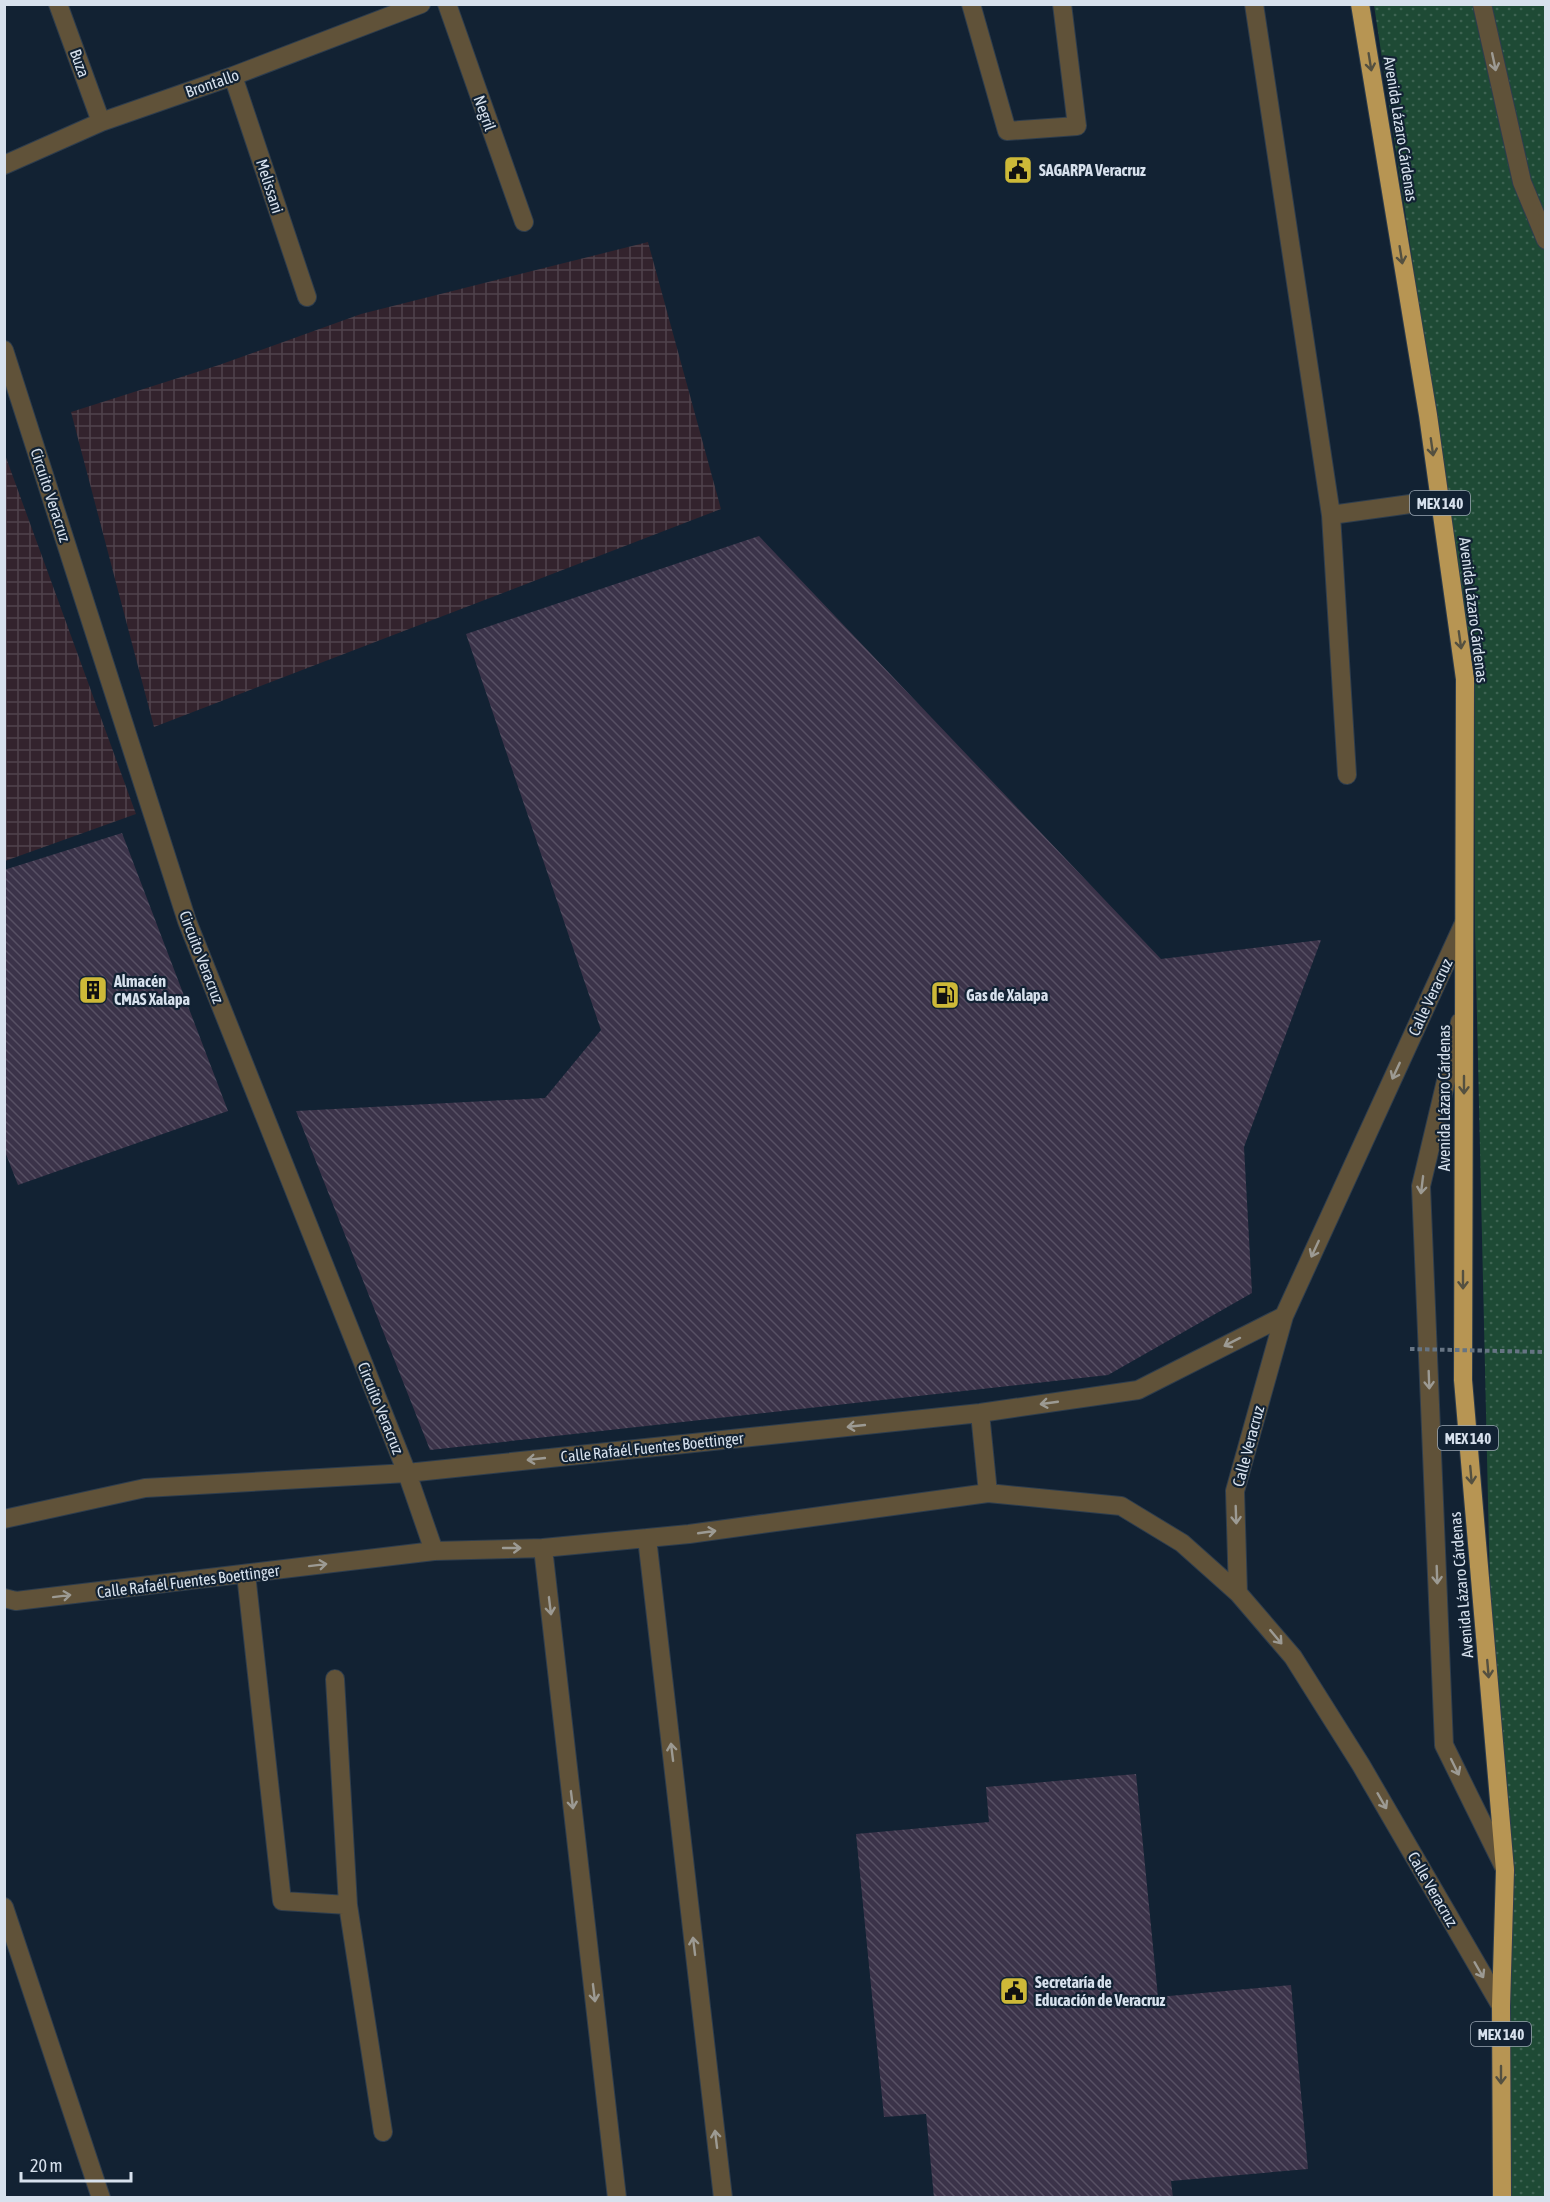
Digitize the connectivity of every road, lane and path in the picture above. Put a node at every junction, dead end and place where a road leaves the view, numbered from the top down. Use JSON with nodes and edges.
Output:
{"nodes":[{"id":1,"x":58,"y":4,"type":"edge"},
{"id":2,"x":421,"y":4,"type":"edge"},
{"id":3,"x":447,"y":4,"type":"edge"},
{"id":4,"x":971,"y":4,"type":"edge"},
{"id":5,"x":1062,"y":4,"type":"edge"},
{"id":6,"x":1254,"y":4,"type":"edge"},
{"id":7,"x":1360,"y":4,"type":"edge"},
{"id":8,"x":1482,"y":4,"type":"edge"},
{"id":9,"x":233,"y":76,"type":"junction"},
{"id":10,"x":101,"y":122,"type":"junction"},
{"id":11,"x":4,"y":165,"type":"edge"},
{"id":12,"x":524,"y":222,"type":"dead end"},
{"id":13,"x":1545,"y":240,"type":"edge"},
{"id":14,"x":307,"y":297,"type":"dead end"},
{"id":15,"x":4,"y":350,"type":"edge"},
{"id":16,"x":1439,"y":500,"type":"junction"},
{"id":17,"x":1331,"y":515,"type":"junction"},
{"id":18,"x":1347,"y":775,"type":"dead end"},
{"id":19,"x":1464,"y":923,"type":"junction"},
{"id":20,"x":1464,"y":1006,"type":"junction"},
{"id":21,"x":1284,"y":1316,"type":"junction"},
{"id":22,"x":1410,"y":1349,"type":"dead end"},
{"id":23,"x":1545,"y":1352,"type":"edge"},
{"id":24,"x":980,"y":1413,"type":"junction"},
{"id":25,"x":407,"y":1473,"type":"junction"},
{"id":26,"x":988,"y":1493,"type":"junction"},
{"id":27,"x":4,"y":1519,"type":"edge"},
{"id":28,"x":647,"y":1538,"type":"junction"},
{"id":29,"x":543,"y":1548,"type":"junction"},
{"id":30,"x":434,"y":1551,"type":"junction"},
{"id":31,"x":246,"y":1574,"type":"junction"},
{"id":32,"x":1238,"y":1593,"type":"junction"},
{"id":33,"x":4,"y":1598,"type":"edge"},
{"id":34,"x":335,"y":1679,"type":"dead end"},
{"id":35,"x":1505,"y":1870,"type":"junction"},
{"id":36,"x":348,"y":1905,"type":"junction"},
{"id":37,"x":6,"y":1919,"type":"edge"},
{"id":38,"x":1501,"y":2006,"type":"junction"},
{"id":39,"x":383,"y":2132,"type":"dead end"},
{"id":40,"x":101,"y":2198,"type":"edge"},
{"id":41,"x":617,"y":2198,"type":"edge"},
{"id":42,"x":723,"y":2198,"type":"edge"},
{"id":43,"x":1502,"y":2198,"type":"edge"}],
"edges":[{"from":1,"to":10,"type":"street","name":"Buza"},
{"from":2,"to":9,"type":"street","name":"Brontallo"},
{"from":3,"to":12,"type":"street","name":"Negril"},
{"from":4,"to":5,"type":"street"},
{"from":6,"to":17,"type":"street"},
{"from":7,"to":16,"type":"highway","name":"Avenida Lázaro Cárdenas","number":"MEX 140","one_way":true},
{"from":8,"to":13,"type":"street","one_way":true},
{"from":9,"to":10,"type":"street","name":"Brontallo"},
{"from":9,"to":14,"type":"street","name":"Melissani"},
{"from":10,"to":11,"type":"street","name":"Brontallo"},
{"from":15,"to":25,"type":"street","name":"Circuito Veracruz"},
{"from":16,"to":17,"type":"street"},
{"from":16,"to":19,"type":"highway","name":"Avenida Lázaro Cárdenas","number":"MEX 140","one_way":true},
{"from":17,"to":18,"type":"street"},
{"from":19,"to":20,"type":"highway","name":"Avenida Lázaro Cárdenas","number":"MEX 140"},
{"from":19,"to":21,"type":"street","name":"Calle Veracruz","one_way":true},
{"from":20,"to":35,"type":"highway","name":"Avenida Lázaro Cárdenas","number":"MEX 140","one_way":true},
{"from":20,"to":35,"type":"street","one_way":true},
{"from":21,"to":24,"type":"street","name":"Calle Rafaél Fuentes Boettinger","one_way":true},
{"from":21,"to":32,"type":"street","name":"Calle Veracruz","one_way":true},
{"from":22,"to":23,"type":"path","bridge":true},
{"from":24,"to":25,"type":"street","name":"Calle Rafaél Fuentes Boettinger","one_way":true},
{"from":24,"to":26,"type":"street"},
{"from":25,"to":27,"type":"street","name":"Calle Rafaél Fuentes Boettinger"},
{"from":25,"to":30,"type":"street","name":"Circuito Veracruz"},
{"from":28,"to":26,"type":"street","name":"Calle Rafaél Fuentes Boettinger","one_way":true},
{"from":26,"to":32,"type":"street","name":"Calle Rafaél Fuentes Boettinger"},
{"from":28,"to":29,"type":"street","name":"Calle Rafaél Fuentes Boettinger"},
{"from":42,"to":28,"type":"street","one_way":true},
{"from":30,"to":29,"type":"street","name":"Calle Rafaél Fuentes Boettinger","one_way":true},
{"from":29,"to":41,"type":"street","one_way":true},
{"from":31,"to":30,"type":"street","name":"Calle Rafaél Fuentes Boettinger","one_way":true},
{"from":33,"to":31,"type":"street","name":"Calle Rafaél Fuentes Boettinger","one_way":true},
{"from":31,"to":36,"type":"street"},
{"from":32,"to":38,"type":"street","name":"Calle Veracruz","one_way":true},
{"from":34,"to":36,"type":"street"},
{"from":35,"to":38,"type":"highway","name":"Avenida Lázaro Cárdenas","number":"MEX 140"},
{"from":36,"to":39,"type":"street"},
{"from":37,"to":40,"type":"street"},
{"from":38,"to":43,"type":"highway","name":"Avenida Lázaro Cárdenas","number":"MEX 140","one_way":true}]}
